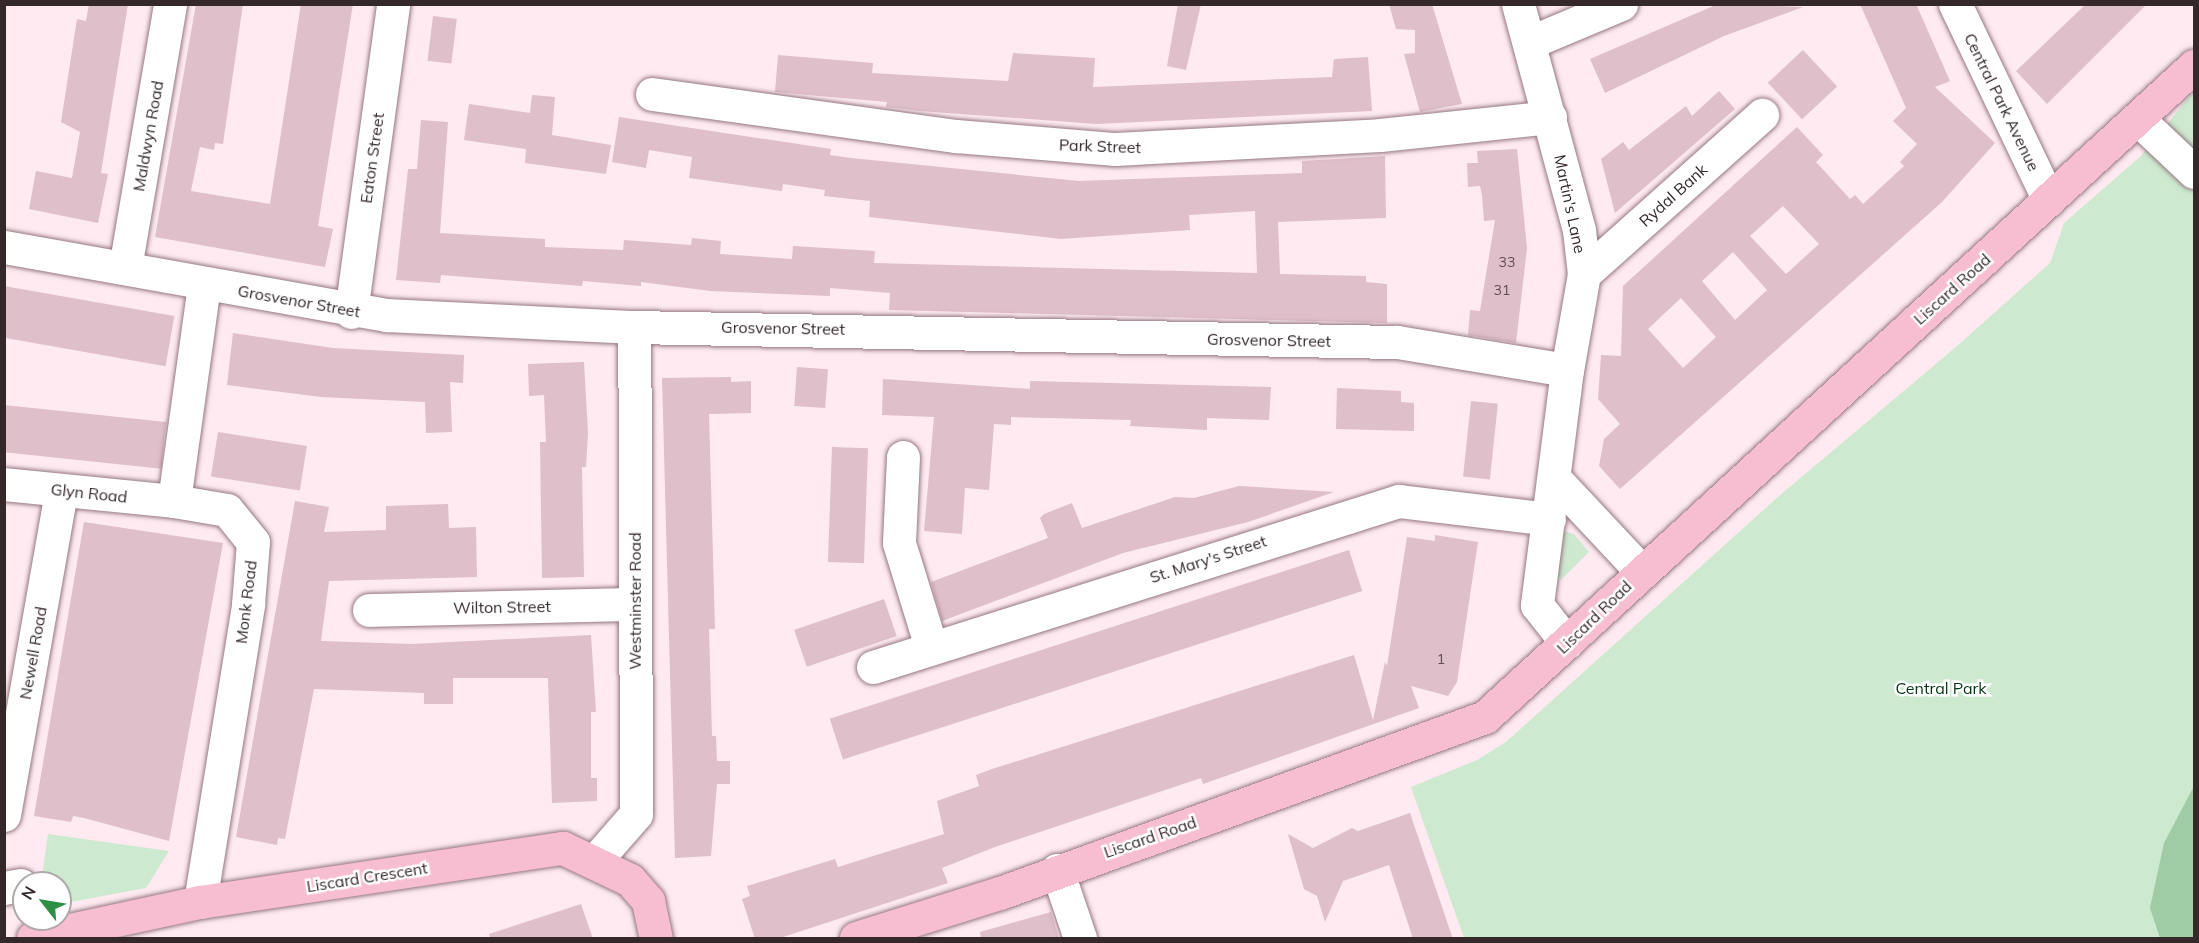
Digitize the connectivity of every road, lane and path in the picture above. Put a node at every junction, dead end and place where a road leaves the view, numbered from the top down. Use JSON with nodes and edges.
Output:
{"nodes":[{"id":1,"x":170,"y":4,"type":"edge"},
{"id":2,"x":393,"y":4,"type":"edge"},
{"id":3,"x":1518,"y":4,"type":"edge"},
{"id":4,"x":1621,"y":4,"type":"edge"},
{"id":5,"x":1955,"y":4,"type":"edge"},
{"id":6,"x":1531,"y":42,"type":"junction"},
{"id":7,"x":2194,"y":66,"type":"edge"},
{"id":8,"x":652,"y":94,"type":"dead end"},
{"id":9,"x":1762,"y":115,"type":"dead end"},
{"id":10,"x":1550,"y":117,"type":"junction"},
{"id":11,"x":2138,"y":119,"type":"junction"},
{"id":12,"x":2194,"y":172,"type":"edge"},
{"id":13,"x":2049,"y":200,"type":"junction"},
{"id":14,"x":4,"y":247,"type":"edge"},
{"id":15,"x":125,"y":268,"type":"junction"},
{"id":16,"x":1584,"y":274,"type":"junction"},
{"id":17,"x":204,"y":284,"type":"junction"},
{"id":18,"x":351,"y":312,"type":"junction"},
{"id":19,"x":634,"y":327,"type":"junction"},
{"id":20,"x":1566,"y":370,"type":"junction"},
{"id":21,"x":903,"y":457,"type":"dead end"},
{"id":22,"x":1555,"y":479,"type":"junction"},
{"id":23,"x":4,"y":484,"type":"edge"},
{"id":24,"x":61,"y":491,"type":"junction"},
{"id":25,"x":174,"y":501,"type":"junction"},
{"id":26,"x":1549,"y":519,"type":"junction"},
{"id":27,"x":1641,"y":572,"type":"junction"},
{"id":28,"x":634,"y":604,"type":"junction"},
{"id":29,"x":369,"y":610,"type":"dead end"},
{"id":30,"x":1567,"y":643,"type":"junction"},
{"id":31,"x":931,"y":647,"type":"junction"},
{"id":32,"x":873,"y":667,"type":"dead end"},
{"id":33,"x":4,"y":815,"type":"edge"},
{"id":34,"x":596,"y":861,"type":"junction"},
{"id":35,"x":1057,"y":870,"type":"junction"},
{"id":36,"x":200,"y":902,"type":"junction"},
{"id":37,"x":662,"y":932,"type":"edge"},
{"id":38,"x":33,"y":939,"type":"edge"},
{"id":39,"x":856,"y":939,"type":"edge"},
{"id":40,"x":1080,"y":939,"type":"edge"}],
"edges":[{"from":1,"to":15,"type":"street","name":"Maldwyn Road"},
{"from":2,"to":18,"type":"street","name":"Eaton Street"},
{"from":3,"to":6,"type":"street","name":"Martin's Lane"},
{"from":4,"to":6,"type":"street"},
{"from":5,"to":13,"type":"street","name":"Central Park Avenue"},
{"from":6,"to":10,"type":"street","name":"Martin's Lane"},
{"from":7,"to":11,"type":"main road","name":"Liscard Road"},
{"from":8,"to":10,"type":"street","name":"Park Street"},
{"from":9,"to":16,"type":"street","name":"Rydal Bank"},
{"from":10,"to":16,"type":"street","name":"Martin's Lane"},
{"from":11,"to":12,"type":"street"},
{"from":11,"to":13,"type":"main road","name":"Liscard Road"},
{"from":13,"to":27,"type":"main road","name":"Liscard Road"},
{"from":14,"to":15,"type":"street","name":"Grosvenor Street"},
{"from":15,"to":17,"type":"street","name":"Grosvenor Street"},
{"from":16,"to":20,"type":"street","name":"Martin's Lane"},
{"from":17,"to":18,"type":"street","name":"Grosvenor Street"},
{"from":17,"to":25,"type":"street"},
{"from":18,"to":19,"type":"street","name":"Grosvenor Street"},
{"from":19,"to":20,"type":"street","name":"Grosvenor Street"},
{"from":19,"to":28,"type":"street","name":"Westminster Road"},
{"from":20,"to":22,"type":"street","name":"Martin's Lane"},
{"from":21,"to":31,"type":"street"},
{"from":22,"to":26,"type":"street","name":"Martin's Lane"},
{"from":22,"to":27,"type":"street"},
{"from":23,"to":24,"type":"street","name":"Glyn Road"},
{"from":24,"to":25,"type":"street","name":"Glyn Road"},
{"from":24,"to":33,"type":"street","name":"Newell Road"},
{"from":25,"to":36,"type":"street","name":"Monk Road"},
{"from":26,"to":30,"type":"street","name":"Martin's Lane"},
{"from":26,"to":31,"type":"street","name":"St. Mary's Street"},
{"from":27,"to":30,"type":"main road","name":"Liscard Road"},
{"from":28,"to":29,"type":"street","name":"Wilton Street"},
{"from":28,"to":34,"type":"street","name":"Westminster Road"},
{"from":30,"to":35,"type":"main road","name":"Liscard Road"},
{"from":31,"to":32,"type":"street","name":"St. Mary's Street"},
{"from":34,"to":36,"type":"main road","name":"Liscard Crescent"},
{"from":34,"to":37,"type":"main road","name":"Liscard Crescent"},
{"from":35,"to":39,"type":"main road","name":"Liscard Road"},
{"from":35,"to":40,"type":"street"},
{"from":36,"to":38,"type":"main road","name":"Liscard Crescent"}]}
